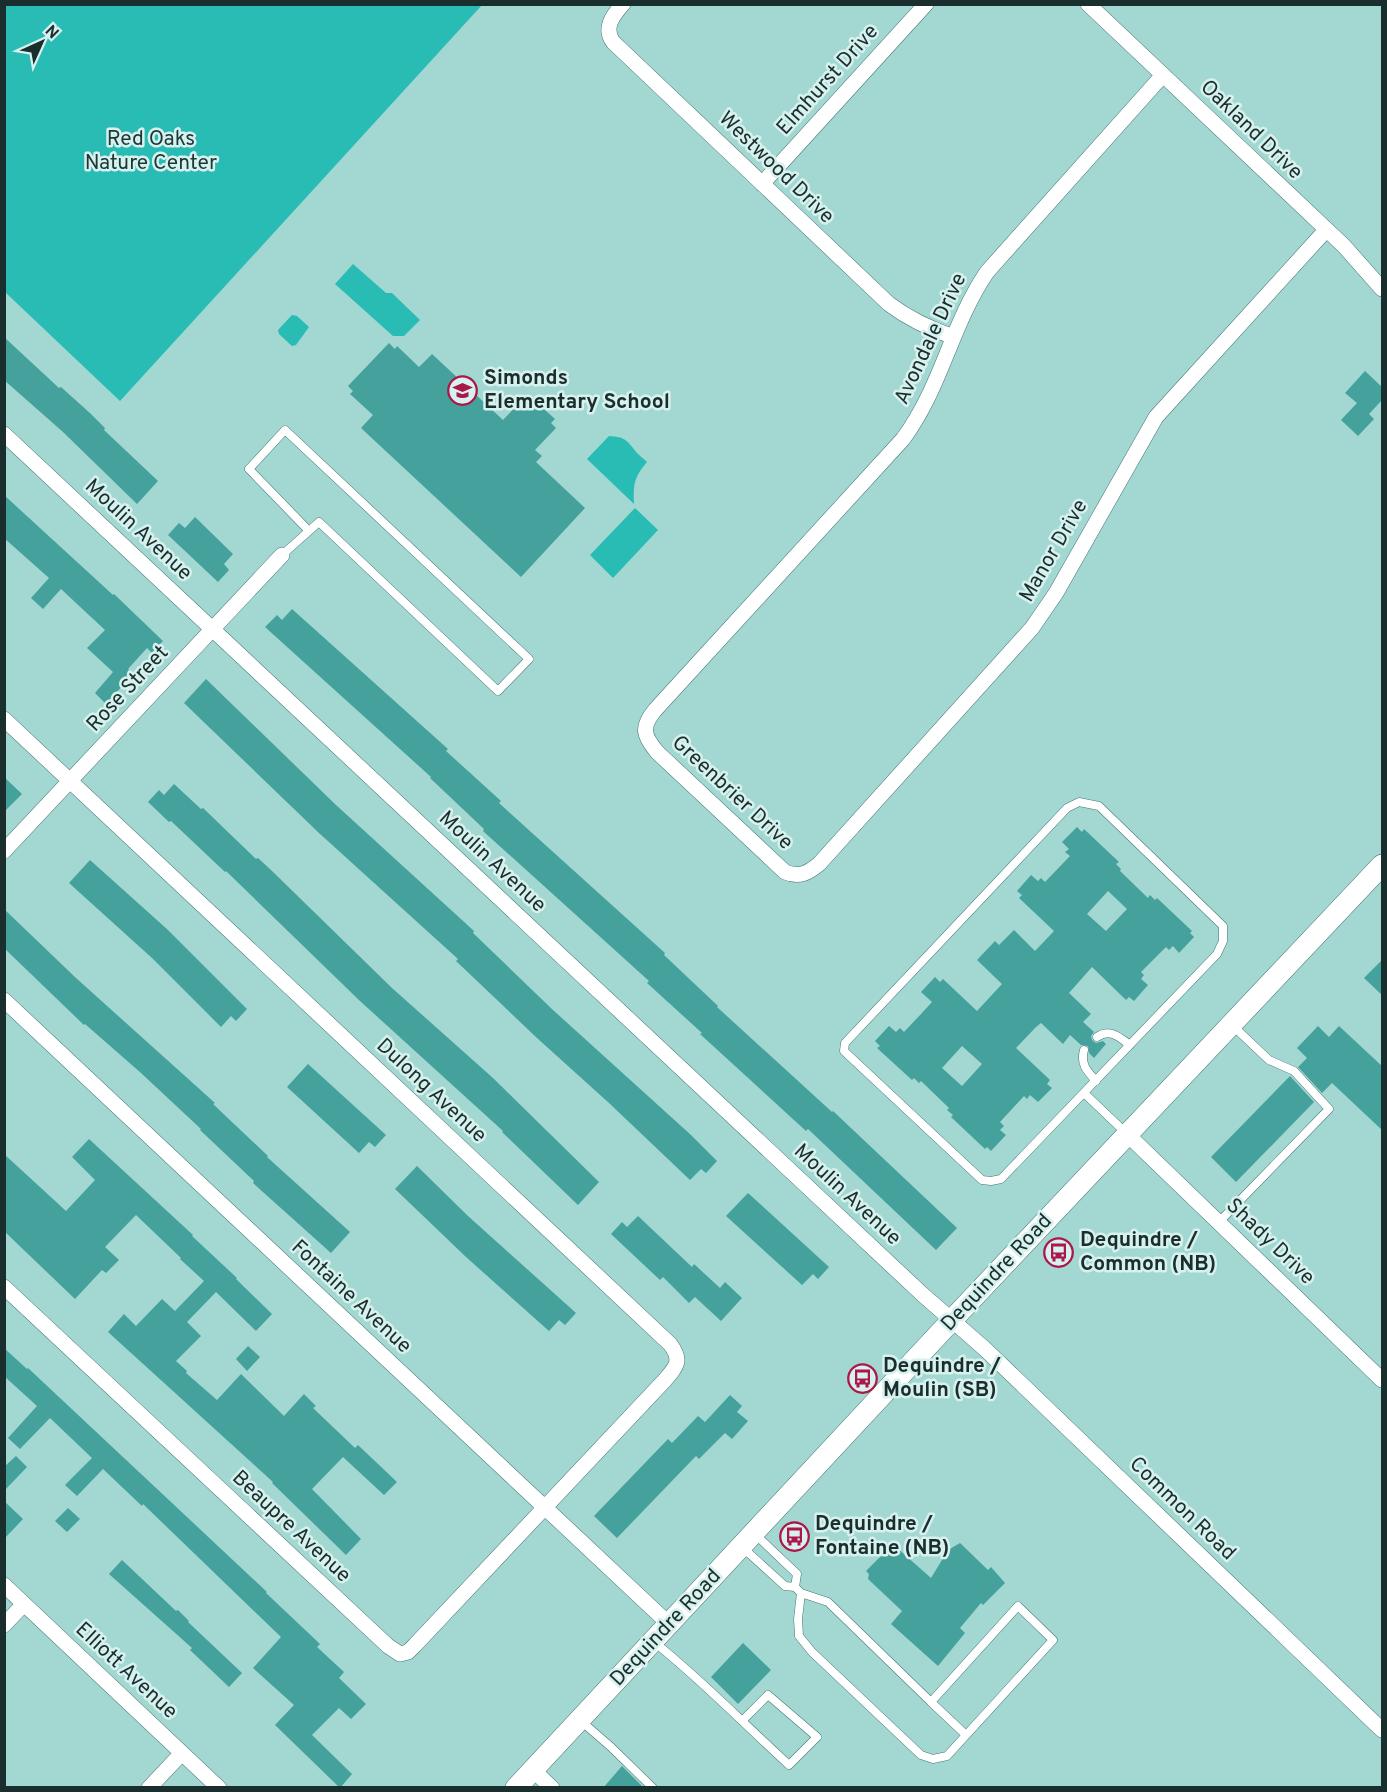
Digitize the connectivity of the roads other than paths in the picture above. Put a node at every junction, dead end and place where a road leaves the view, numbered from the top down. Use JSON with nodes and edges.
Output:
{"nodes":[{"id":1,"x":622,"y":4,"type":"edge"},
{"id":2,"x":926,"y":4,"type":"edge"},
{"id":3,"x":1088,"y":4,"type":"edge"},
{"id":4,"x":1163,"y":75,"type":"junction"},
{"id":5,"x":762,"y":184,"type":"junction"},
{"id":6,"x":1326,"y":230,"type":"junction"},
{"id":7,"x":1383,"y":289,"type":"edge"},
{"id":8,"x":954,"y":337,"type":"junction"},
{"id":9,"x":4,"y":434,"type":"edge"},
{"id":10,"x":309,"y":531,"type":"junction"},
{"id":11,"x":282,"y":555,"type":"joint"},
{"id":12,"x":213,"y":629,"type":"junction"},
{"id":13,"x":4,"y":720,"type":"edge"},
{"id":14,"x":645,"y":730,"type":"joint"},
{"id":15,"x":70,"y":781,"type":"junction"},
{"id":16,"x":4,"y":851,"type":"edge"},
{"id":17,"x":1383,"y":865,"type":"edge"},
{"id":18,"x":799,"y":876,"type":"joint"},
{"id":19,"x":4,"y":1000,"type":"edge"},
{"id":20,"x":1231,"y":1025,"type":"junction"},
{"id":21,"x":1097,"y":1037,"type":"dead end"},
{"id":22,"x":1130,"y":1045,"type":"junction"},
{"id":23,"x":1084,"y":1050,"type":"dead end"},
{"id":24,"x":1096,"y":1081,"type":"junction"},
{"id":25,"x":1084,"y":1093,"type":"junction"},
{"id":26,"x":1127,"y":1134,"type":"junction"},
{"id":27,"x":1219,"y":1222,"type":"junction"},
{"id":28,"x":4,"y":1287,"type":"edge"},
{"id":29,"x":951,"y":1321,"type":"junction"},
{"id":30,"x":1383,"y":1380,"type":"edge"},
{"id":31,"x":544,"y":1507,"type":"junction"},
{"id":32,"x":748,"y":1540,"type":"junction"},
{"id":33,"x":4,"y":1585,"type":"edge"},
{"id":34,"x":798,"y":1590,"type":"junction"},
{"id":35,"x":24,"y":1604,"type":"junction"},
{"id":36,"x":669,"y":1624,"type":"junction"},
{"id":37,"x":4,"y":1625,"type":"edge"},
{"id":38,"x":653,"y":1641,"type":"junction"},
{"id":39,"x":932,"y":1701,"type":"junction"},
{"id":40,"x":580,"y":1720,"type":"junction"},
{"id":41,"x":742,"y":1721,"type":"junction"},
{"id":42,"x":1383,"y":1730,"type":"edge"},
{"id":43,"x":966,"y":1734,"type":"junction"},
{"id":44,"x":182,"y":1753,"type":"junction"},
{"id":45,"x":533,"y":1770,"type":"junction"},
{"id":46,"x":149,"y":1788,"type":"edge"},
{"id":47,"x":219,"y":1788,"type":"edge"},
{"id":48,"x":516,"y":1788,"type":"edge"},
{"id":49,"x":552,"y":1788,"type":"edge"},
{"id":50,"x":653,"y":1788,"type":"edge"}],
"edges":[{"from":1,"to":5,"type":"street","name":"Westwood Drive"},
{"from":2,"to":5,"type":"street","name":"Elmhurst Drive"},
{"from":3,"to":4,"type":"street","name":"Oakland Drive"},
{"from":4,"to":6,"type":"street","name":"Oakland Drive"},
{"from":4,"to":8,"type":"street","name":"Avondale Drive"},
{"from":5,"to":8,"type":"street","name":"Westwood Drive"},
{"from":6,"to":7,"type":"street","name":"Oakland Drive"},
{"from":6,"to":18,"type":"street","name":"Manor Drive"},
{"from":8,"to":14,"type":"street","name":"Avondale Drive"},
{"from":9,"to":12,"type":"street","name":"Moulin Avenue"},
{"from":10,"to":10,"type":"lane"},
{"from":10,"to":11,"type":"lane"},
{"from":11,"to":12,"type":"street","name":"Rose Street"},
{"from":12,"to":15,"type":"street","name":"Rose Street"},
{"from":12,"to":29,"type":"street","name":"Moulin Avenue"},
{"from":13,"to":15,"type":"street","name":"Dulong Avenue"},
{"from":14,"to":18,"type":"street","name":"Greenbrier Drive"},
{"from":15,"to":16,"type":"street","name":"Rose Street"},
{"from":15,"to":31,"type":"street","name":"Dulong Avenue"},
{"from":17,"to":20,"type":"main road","name":"Dequindre Road"},
{"from":19,"to":31,"type":"street","name":"Fontaine Avenue"},
{"from":20,"to":26,"type":"main road","name":"Dequindre Road"},
{"from":20,"to":27,"type":"lane"},
{"from":21,"to":22,"type":"lane"},
{"from":22,"to":24,"type":"lane"},
{"from":22,"to":25,"type":"lane"},
{"from":23,"to":24,"type":"lane"},
{"from":24,"to":25,"type":"lane"},
{"from":25,"to":26,"type":"lane"},
{"from":26,"to":27,"type":"street","name":"Shady Drive"},
{"from":26,"to":29,"type":"main road","name":"Dequindre Road"},
{"from":27,"to":30,"type":"street","name":"Shady Drive"},
{"from":28,"to":31,"type":"street","name":"Beaupre Avenue"},
{"from":29,"to":32,"type":"main road","name":"Dequindre Road"},
{"from":29,"to":42,"type":"street","name":"Common Road"},
{"from":31,"to":36,"type":"street","name":"Fontaine Avenue"},
{"from":32,"to":34,"type":"lane"},
{"from":32,"to":34,"type":"lane"},
{"from":32,"to":36,"type":"main road","name":"Dequindre Road"},
{"from":33,"to":35,"type":"street","name":"Elliott Avenue"},
{"from":34,"to":39,"type":"lane"},
{"from":34,"to":43,"type":"lane"},
{"from":35,"to":37,"type":"street"},
{"from":35,"to":44,"type":"street","name":"Elliott Avenue"},
{"from":36,"to":38,"type":"main road","name":"Dequindre Road"},
{"from":38,"to":40,"type":"main road","name":"Dequindre Road"},
{"from":38,"to":41,"type":"lane"},
{"from":39,"to":43,"type":"lane"},
{"from":39,"to":43,"type":"lane"},
{"from":40,"to":45,"type":"main road","name":"Dequindre Road"},
{"from":40,"to":50,"type":"lane"},
{"from":41,"to":41,"type":"lane"},
{"from":44,"to":46,"type":"street"},
{"from":44,"to":47,"type":"street","name":"Elliott Avenue"},
{"from":45,"to":48,"type":"main road","name":"Dequindre Road"},
{"from":45,"to":49,"type":"street"}]}
